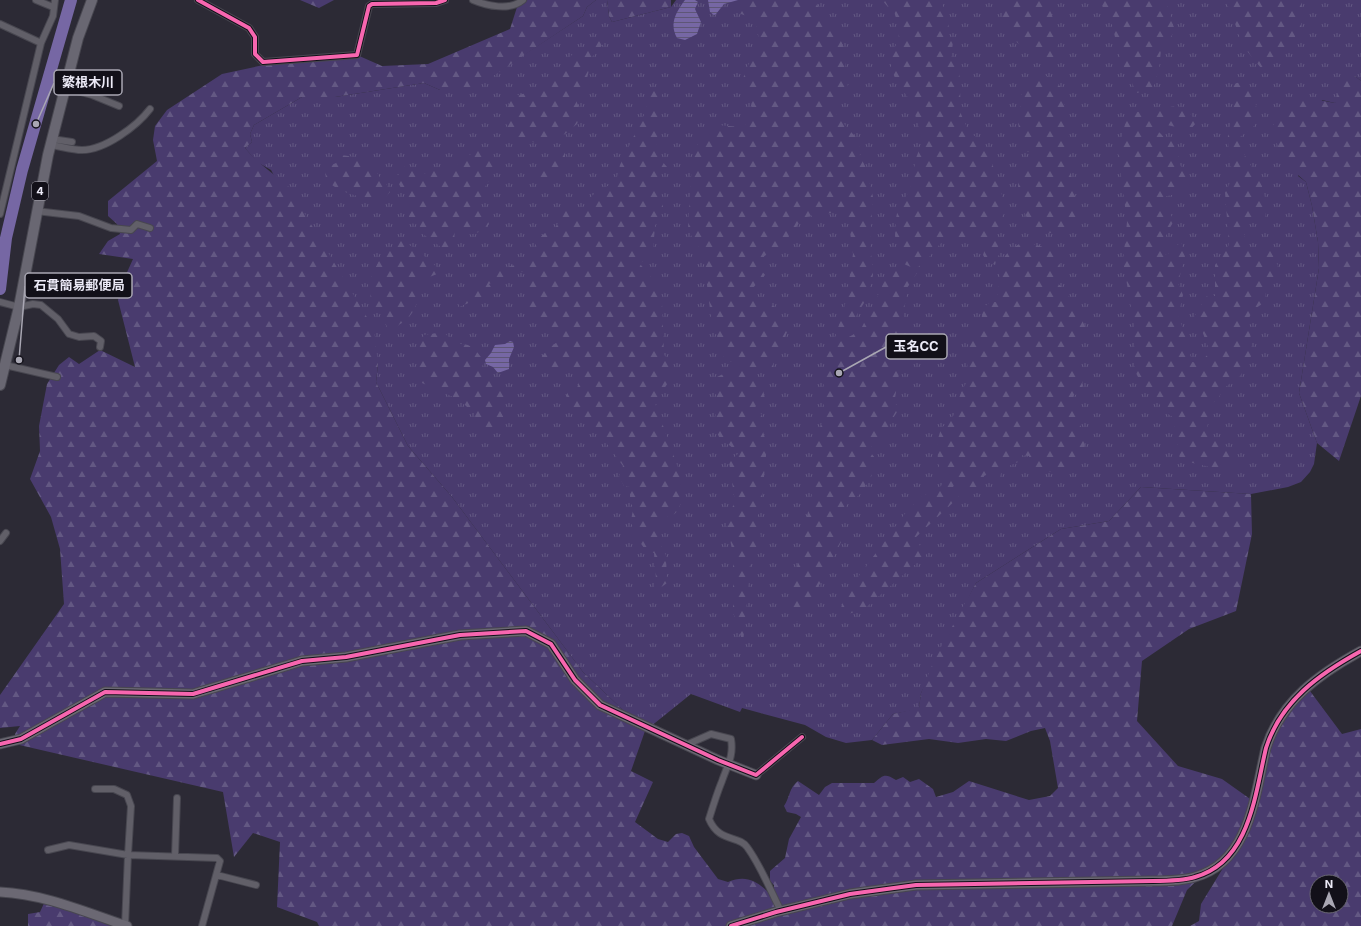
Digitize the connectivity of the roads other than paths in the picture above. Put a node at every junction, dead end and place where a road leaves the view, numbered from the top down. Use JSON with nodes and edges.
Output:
{"nodes":[{"id":1,"x":36,"y":0,"type":"edge"},
{"id":2,"x":55,"y":0,"type":"edge"},
{"id":3,"x":92,"y":0,"type":"edge"},
{"id":4,"x":198,"y":0,"type":"edge"},
{"id":5,"x":446,"y":0,"type":"edge"},
{"id":6,"x":473,"y":0,"type":"edge"},
{"id":7,"x":523,"y":0,"type":"edge"},
{"id":8,"x":53,"y":7,"type":"junction"},
{"id":9,"x":0,"y":24,"type":"edge"},
{"id":10,"x":41,"y":43,"type":"junction"},
{"id":11,"x":65,"y":88,"type":"junction"},
{"id":12,"x":119,"y":106,"type":"dead end"},
{"id":13,"x":150,"y":109,"type":"dead end"},
{"id":14,"x":51,"y":142,"type":"junction"},
{"id":15,"x":72,"y":142,"type":"dead end"},
{"id":16,"x":36,"y":211,"type":"junction"},
{"id":17,"x":0,"y":214,"type":"edge"},
{"id":18,"x":150,"y":228,"type":"dead end"},
{"id":19,"x":0,"y":302,"type":"edge"},
{"id":20,"x":19,"y":307,"type":"junction"},
{"id":21,"x":100,"y":347,"type":"dead end"},
{"id":22,"x":5,"y":365,"type":"junction"},
{"id":23,"x":57,"y":377,"type":"dead end"},
{"id":24,"x":0,"y":385,"type":"edge"},
{"id":25,"x":6,"y":533,"type":"dead end"},
{"id":26,"x":0,"y":541,"type":"edge"},
{"id":27,"x":1361,"y":651,"type":"edge"},
{"id":28,"x":802,"y":737,"type":"dead end"},
{"id":29,"x":0,"y":744,"type":"edge"},
{"id":30,"x":686,"y":745,"type":"junction"},
{"id":31,"x":730,"y":765,"type":"junction"},
{"id":32,"x":756,"y":775,"type":"joint"},
{"id":33,"x":95,"y":789,"type":"dead end"},
{"id":34,"x":177,"y":798,"type":"dead end"},
{"id":35,"x":48,"y":850,"type":"dead end"},
{"id":36,"x":128,"y":855,"type":"junction"},
{"id":37,"x":175,"y":856,"type":"junction"},
{"id":38,"x":217,"y":875,"type":"junction"},
{"id":39,"x":256,"y":885,"type":"dead end"},
{"id":40,"x":0,"y":892,"type":"edge"},
{"id":41,"x":781,"y":911,"type":"junction"},
{"id":42,"x":126,"y":926,"type":"edge"},
{"id":43,"x":202,"y":926,"type":"edge"},
{"id":44,"x":731,"y":926,"type":"edge"}],
"edges":[{"from":1,"to":8,"type":"street"},
{"from":2,"to":8,"type":"street"},
{"from":3,"to":11,"type":"main road","number":"4"},
{"from":4,"to":5,"type":"street"},
{"from":6,"to":7,"type":"street"},
{"from":8,"to":10,"type":"street"},
{"from":9,"to":10,"type":"street"},
{"from":10,"to":17,"type":"street"},
{"from":11,"to":12,"type":"street"},
{"from":11,"to":14,"type":"main road","number":"4"},
{"from":13,"to":14,"type":"street"},
{"from":14,"to":15,"type":"street"},
{"from":14,"to":16,"type":"main road","number":"4"},
{"from":16,"to":18,"type":"street"},
{"from":16,"to":20,"type":"main road","number":"4"},
{"from":19,"to":20,"type":"street"},
{"from":20,"to":21,"type":"street"},
{"from":20,"to":22,"type":"main road","number":"4"},
{"from":22,"to":23,"type":"street"},
{"from":22,"to":24,"type":"main road","number":"4"},
{"from":25,"to":26,"type":"street"},
{"from":27,"to":41,"type":"street"},
{"from":28,"to":32,"type":"street"},
{"from":29,"to":30,"type":"street"},
{"from":30,"to":31,"type":"street"},
{"from":30,"to":31,"type":"street"},
{"from":31,"to":32,"type":"street"},
{"from":31,"to":41,"type":"street"},
{"from":33,"to":36,"type":"street"},
{"from":34,"to":37,"type":"street"},
{"from":35,"to":36,"type":"street"},
{"from":36,"to":37,"type":"street"},
{"from":36,"to":42,"type":"street"},
{"from":37,"to":38,"type":"street"},
{"from":38,"to":39,"type":"street"},
{"from":38,"to":43,"type":"street"},
{"from":40,"to":42,"type":"street"},
{"from":41,"to":44,"type":"street"}]}
